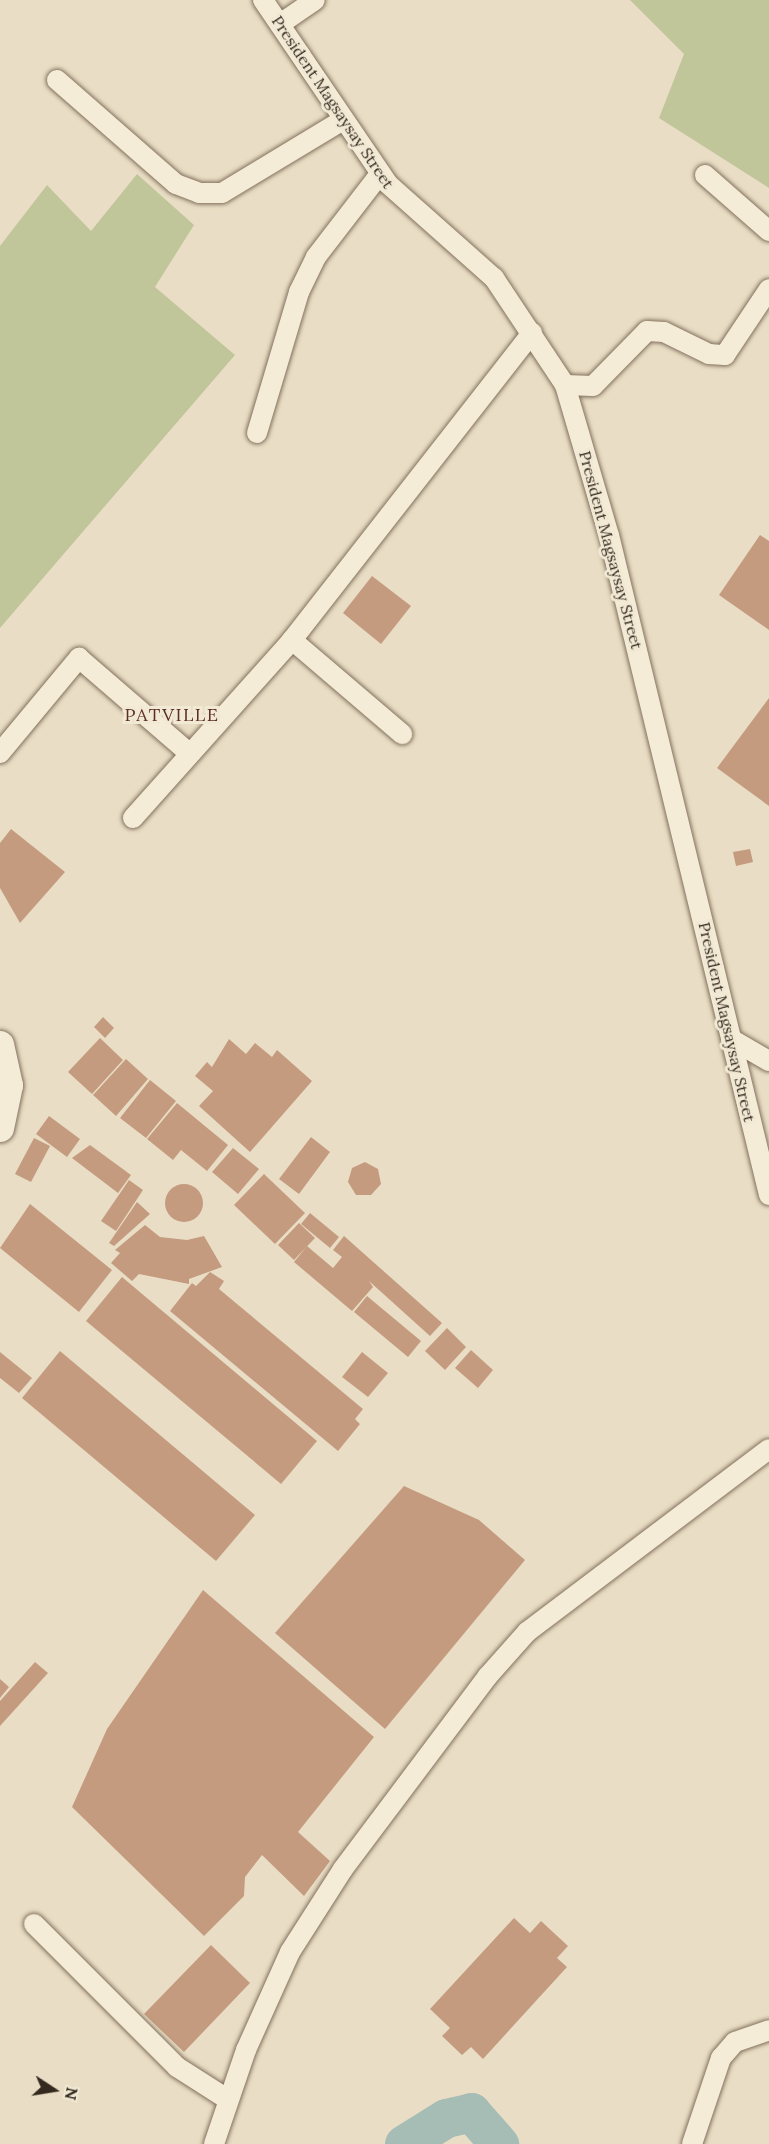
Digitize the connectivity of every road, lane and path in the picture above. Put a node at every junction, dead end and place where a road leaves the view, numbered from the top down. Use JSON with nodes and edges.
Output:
{"nodes":[{"id":1,"x":263,"y":0,"type":"edge"},
{"id":2,"x":315,"y":0,"type":"edge"},
{"id":3,"x":280,"y":24,"type":"junction"},
{"id":4,"x":57,"y":80,"type":"dead end"},
{"id":5,"x":344,"y":120,"type":"junction"},
{"id":6,"x":380,"y":174,"type":"junction"},
{"id":7,"x":705,"y":175,"type":"dead end"},
{"id":8,"x":769,"y":231,"type":"edge"},
{"id":9,"x":769,"y":289,"type":"edge"},
{"id":10,"x":532,"y":333,"type":"junction"},
{"id":11,"x":565,"y":386,"type":"junction"},
{"id":12,"x":257,"y":433,"type":"dead end"},
{"id":13,"x":292,"y":640,"type":"junction"},
{"id":14,"x":402,"y":734,"type":"dead end"},
{"id":15,"x":188,"y":752,"type":"junction"},
{"id":16,"x":0,"y":753,"type":"edge"},
{"id":17,"x":133,"y":818,"type":"dead end"},
{"id":18,"x":731,"y":1039,"type":"junction"},
{"id":19,"x":0,"y":1044,"type":"edge"},
{"id":20,"x":769,"y":1061,"type":"edge"},
{"id":21,"x":0,"y":1128,"type":"edge"},
{"id":22,"x":769,"y":1195,"type":"edge"},
{"id":23,"x":769,"y":1449,"type":"edge"},
{"id":24,"x":34,"y":1924,"type":"dead end"},
{"id":25,"x":769,"y":2030,"type":"edge"},
{"id":26,"x":226,"y":2099,"type":"junction"},
{"id":27,"x":214,"y":2144,"type":"edge"},
{"id":28,"x":692,"y":2144,"type":"edge"}],
"edges":[{"from":1,"to":3,"type":"street","name":"President Magsaysay Street"},
{"from":2,"to":3,"type":"street"},
{"from":3,"to":5,"type":"street","name":"President Magsaysay Street"},
{"from":4,"to":5,"type":"street"},
{"from":5,"to":6,"type":"street","name":"President Magsaysay Street"},
{"from":6,"to":10,"type":"street","name":"President Magsaysay Street"},
{"from":6,"to":12,"type":"street"},
{"from":7,"to":8,"type":"street"},
{"from":9,"to":11,"type":"street"},
{"from":10,"to":11,"type":"street","name":"President Magsaysay Street"},
{"from":10,"to":13,"type":"street"},
{"from":11,"to":18,"type":"street","name":"President Magsaysay Street"},
{"from":13,"to":14,"type":"street"},
{"from":13,"to":15,"type":"street"},
{"from":15,"to":16,"type":"street"},
{"from":15,"to":17,"type":"street"},
{"from":18,"to":20,"type":"street"},
{"from":18,"to":22,"type":"street","name":"President Magsaysay Street"},
{"from":19,"to":21,"type":"main road"},
{"from":23,"to":26,"type":"street"},
{"from":24,"to":26,"type":"street"},
{"from":25,"to":28,"type":"street"},
{"from":26,"to":27,"type":"street"}]}
